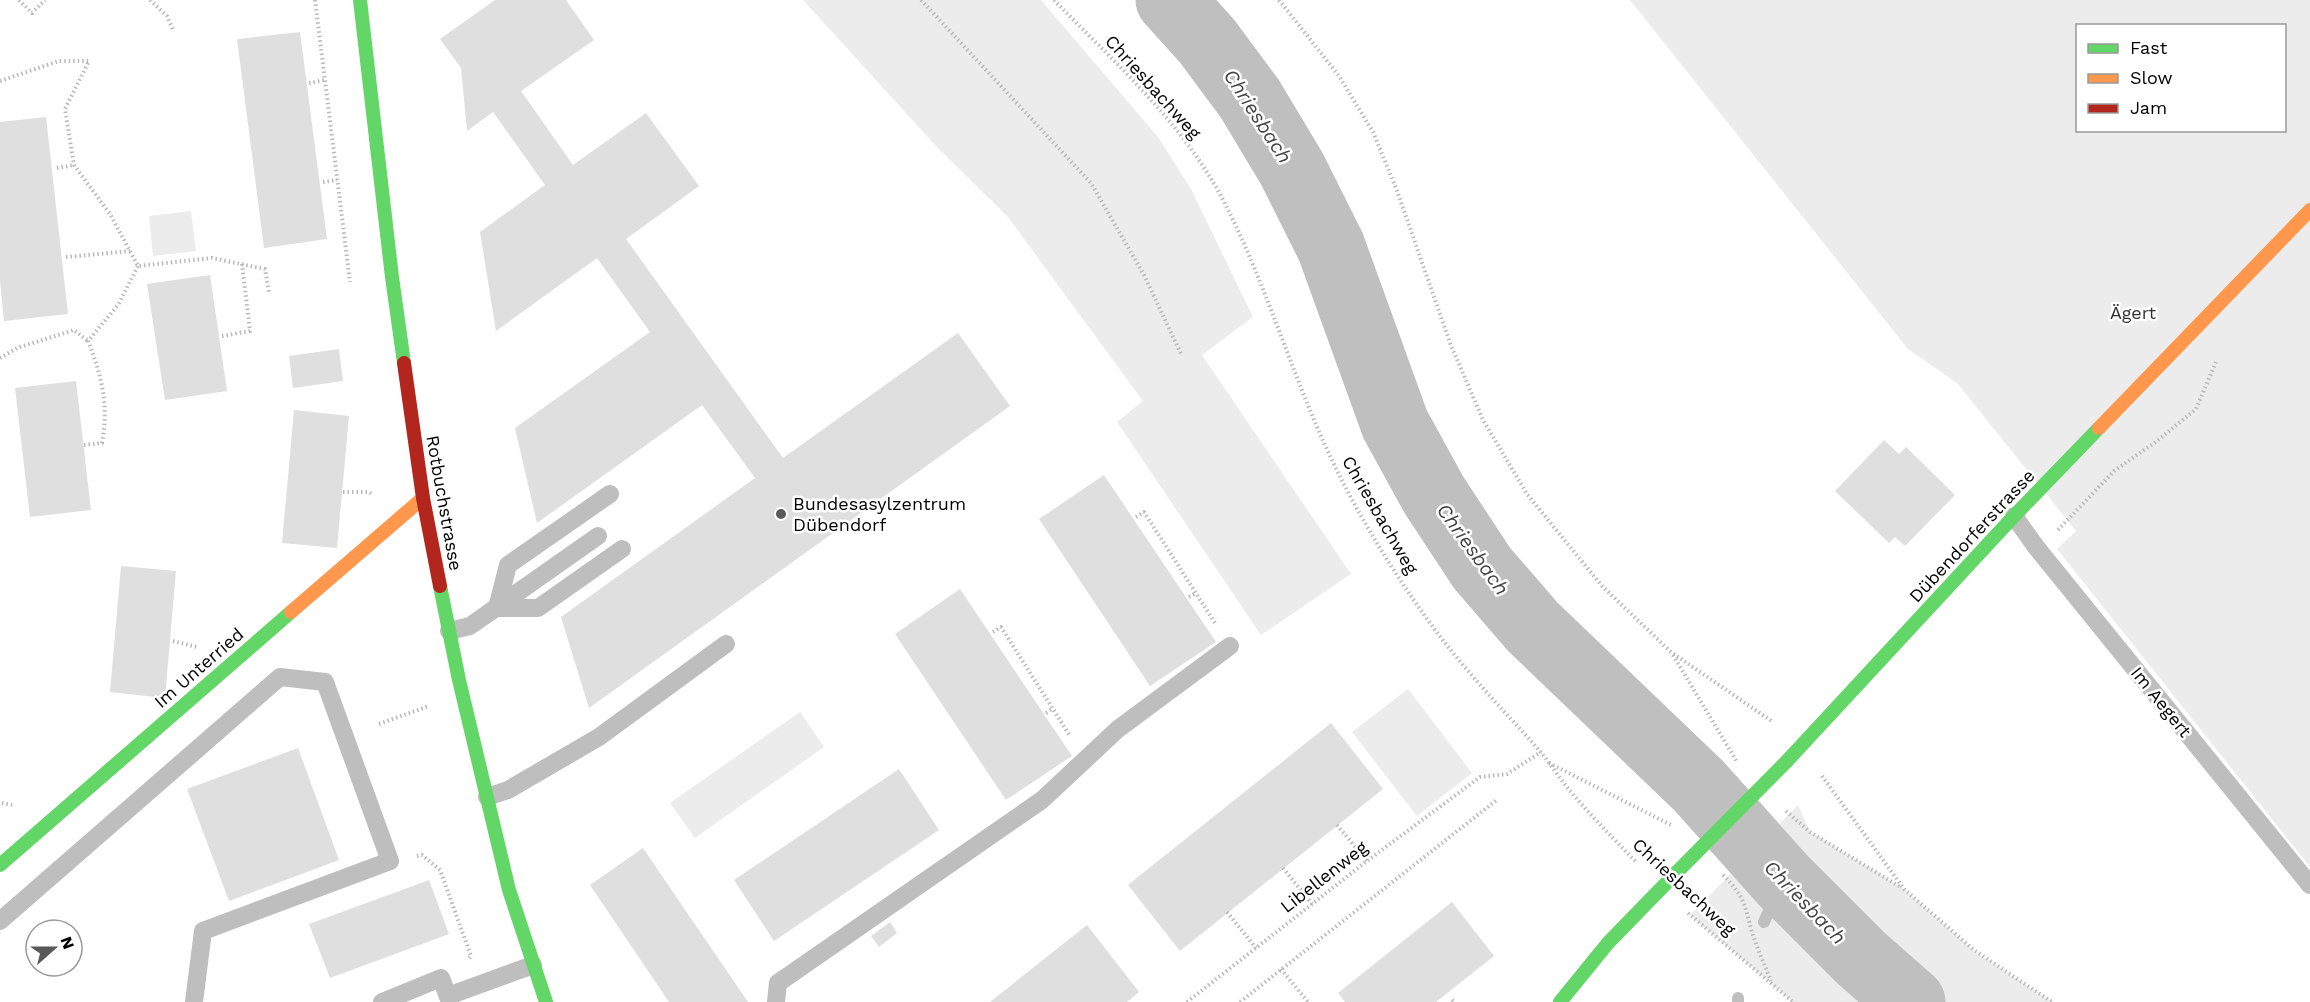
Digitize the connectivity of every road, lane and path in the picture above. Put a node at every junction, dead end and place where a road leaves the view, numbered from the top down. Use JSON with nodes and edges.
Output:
{"nodes":[{"id":1,"x":19,"y":0,"type":"edge"},
{"id":2,"x":45,"y":0,"type":"edge"},
{"id":3,"x":150,"y":0,"type":"edge"},
{"id":4,"x":315,"y":0,"type":"edge"},
{"id":5,"x":360,"y":0,"type":"edge"},
{"id":6,"x":921,"y":0,"type":"edge"},
{"id":7,"x":1054,"y":0,"type":"edge"},
{"id":8,"x":1279,"y":0,"type":"edge"},
{"id":9,"x":173,"y":30,"type":"dead end"},
{"id":10,"x":325,"y":80,"type":"junction"},
{"id":11,"x":0,"y":81,"type":"edge"},
{"id":12,"x":309,"y":83,"type":"dead end"},
{"id":13,"x":74,"y":165,"type":"junction"},
{"id":14,"x":57,"y":168,"type":"dead end"},
{"id":15,"x":337,"y":180,"type":"junction"},
{"id":16,"x":323,"y":182,"type":"dead end"},
{"id":17,"x":2310,"y":210,"type":"edge"},
{"id":18,"x":130,"y":251,"type":"junction"},
{"id":19,"x":66,"y":257,"type":"dead end"},
{"id":20,"x":242,"y":264,"type":"junction"},
{"id":21,"x":138,"y":266,"type":"junction"},
{"id":22,"x":350,"y":282,"type":"dead end"},
{"id":23,"x":269,"y":292,"type":"dead end"},
{"id":24,"x":222,"y":336,"type":"dead end"},
{"id":25,"x":88,"y":341,"type":"junction"},
{"id":26,"x":1182,"y":356,"type":"dead end"},
{"id":27,"x":0,"y":358,"type":"edge"},
{"id":28,"x":84,"y":445,"type":"dead end"},
{"id":29,"x":610,"y":494,"type":"dead end"},
{"id":30,"x":423,"y":498,"type":"junction"},
{"id":31,"x":2014,"y":516,"type":"junction"},
{"id":32,"x":1136,"y":517,"type":"dead end"},
{"id":33,"x":598,"y":536,"type":"dead end"},
{"id":34,"x":622,"y":549,"type":"dead end"},
{"id":35,"x":1196,"y":593,"type":"junction"},
{"id":36,"x":1189,"y":597,"type":"dead end"},
{"id":37,"x":497,"y":608,"type":"junction"},
{"id":38,"x":1639,"y":621,"type":"dead end"},
{"id":39,"x":449,"y":631,"type":"junction"},
{"id":40,"x":993,"y":632,"type":"dead end"},
{"id":41,"x":726,"y":644,"type":"dead end"},
{"id":42,"x":1230,"y":646,"type":"joint"},
{"id":43,"x":435,"y":704,"type":"dead end"},
{"id":44,"x":1053,"y":708,"type":"junction"},
{"id":45,"x":1046,"y":712,"type":"dead end"},
{"id":46,"x":379,"y":723,"type":"dead end"},
{"id":47,"x":1541,"y":752,"type":"junction"},
{"id":48,"x":1085,"y":760,"type":"junction"},
{"id":49,"x":487,"y":797,"type":"junction"},
{"id":50,"x":1498,"y":799,"type":"dead end"},
{"id":51,"x":1337,"y":825,"type":"dead end"},
{"id":52,"x":390,"y":861,"type":"junction"},
{"id":53,"x":1367,"y":861,"type":"junction"},
{"id":54,"x":0,"y":866,"type":"edge"},
{"id":55,"x":1283,"y":868,"type":"dead end"},
{"id":56,"x":2310,"y":885,"type":"edge"},
{"id":57,"x":1661,"y":889,"type":"junction"},
{"id":58,"x":1312,"y":904,"type":"junction"},
{"id":59,"x":1227,"y":912,"type":"dead end"},
{"id":60,"x":0,"y":921,"type":"edge"},
{"id":61,"x":1256,"y":948,"type":"junction"},
{"id":62,"x":1974,"y":951,"type":"dead end"},
{"id":63,"x":533,"y":965,"type":"junction"},
{"id":64,"x":1281,"y":969,"type":"junction"},
{"id":65,"x":441,"y":978,"type":"junction"},
{"id":66,"x":449,"y":999,"type":"edge"},
{"id":67,"x":194,"y":1002,"type":"edge"},
{"id":68,"x":382,"y":1002,"type":"edge"},
{"id":69,"x":546,"y":1002,"type":"edge"},
{"id":70,"x":776,"y":1002,"type":"edge"},
{"id":71,"x":1187,"y":1002,"type":"edge"},
{"id":72,"x":1240,"y":1002,"type":"edge"},
{"id":73,"x":1308,"y":1002,"type":"edge"},
{"id":74,"x":1560,"y":1002,"type":"edge"},
{"id":75,"x":1793,"y":1002,"type":"edge"},
{"id":76,"x":2052,"y":1002,"type":"edge"}],
"edges":[{"from":1,"to":2,"type":"path"},
{"from":3,"to":9,"type":"path"},
{"from":4,"to":10,"type":"path"},
{"from":5,"to":30,"type":"street","name":"Rotbuchstrasse"},
{"from":6,"to":26,"type":"path"},
{"from":7,"to":47,"type":"path","name":"Chriesbachweg"},
{"from":8,"to":38,"type":"path"},
{"from":10,"to":12,"type":"path"},
{"from":10,"to":15,"type":"path"},
{"from":11,"to":13,"type":"path"},
{"from":13,"to":14,"type":"path"},
{"from":13,"to":18,"type":"path"},
{"from":15,"to":16,"type":"path"},
{"from":15,"to":22,"type":"path"},
{"from":17,"to":31,"type":"street","name":"Dübendorferstrasse"},
{"from":18,"to":19,"type":"path"},
{"from":18,"to":21,"type":"path"},
{"from":20,"to":21,"type":"path"},
{"from":20,"to":23,"type":"path"},
{"from":20,"to":24,"type":"path"},
{"from":21,"to":25,"type":"path"},
{"from":25,"to":27,"type":"path"},
{"from":25,"to":28,"type":"path"},
{"from":29,"to":37,"type":"lane"},
{"from":30,"to":39,"type":"street","name":"Rotbuchstrasse"},
{"from":30,"to":54,"type":"street","name":"Im Unterried"},
{"from":31,"to":56,"type":"lane","name":"Im Aegert"},
{"from":31,"to":57,"type":"street","name":"Dübendorferstrasse","bridge":true},
{"from":32,"to":35,"type":"path"},
{"from":33,"to":37,"type":"lane"},
{"from":34,"to":37,"type":"lane"},
{"from":35,"to":36,"type":"path"},
{"from":35,"to":42,"type":"path"},
{"from":37,"to":39,"type":"lane"},
{"from":39,"to":49,"type":"street","name":"Rotbuchstrasse"},
{"from":40,"to":44,"type":"path"},
{"from":41,"to":49,"type":"lane"},
{"from":42,"to":48,"type":"lane"},
{"from":43,"to":46,"type":"path"},
{"from":44,"to":45,"type":"path"},
{"from":44,"to":48,"type":"path"},
{"from":47,"to":53,"type":"path","name":"Libellenweg"},
{"from":47,"to":57,"type":"path","name":"Chriesbachweg"},
{"from":48,"to":70,"type":"lane"},
{"from":49,"to":63,"type":"street","name":"Rotbuchstrasse"},
{"from":50,"to":64,"type":"path"},
{"from":51,"to":53,"type":"path"},
{"from":52,"to":60,"type":"lane"},
{"from":52,"to":65,"type":"path"},
{"from":52,"to":67,"type":"lane"},
{"from":53,"to":58,"type":"path","name":"Libellenweg"},
{"from":55,"to":58,"type":"path"},
{"from":57,"to":74,"type":"street","name":"Dübendorferstrasse"},
{"from":57,"to":75,"type":"path","name":"Chriesbachweg"},
{"from":58,"to":61,"type":"path","name":"Libellenweg"},
{"from":59,"to":61,"type":"path"},
{"from":61,"to":71,"type":"path","name":"Libellenweg"},
{"from":62,"to":76,"type":"path"},
{"from":63,"to":66,"type":"lane"},
{"from":63,"to":69,"type":"street","name":"Rotbuchstrasse"},
{"from":64,"to":72,"type":"path"},
{"from":64,"to":73,"type":"path"},
{"from":65,"to":66,"type":"lane"},
{"from":65,"to":68,"type":"lane"}]}
